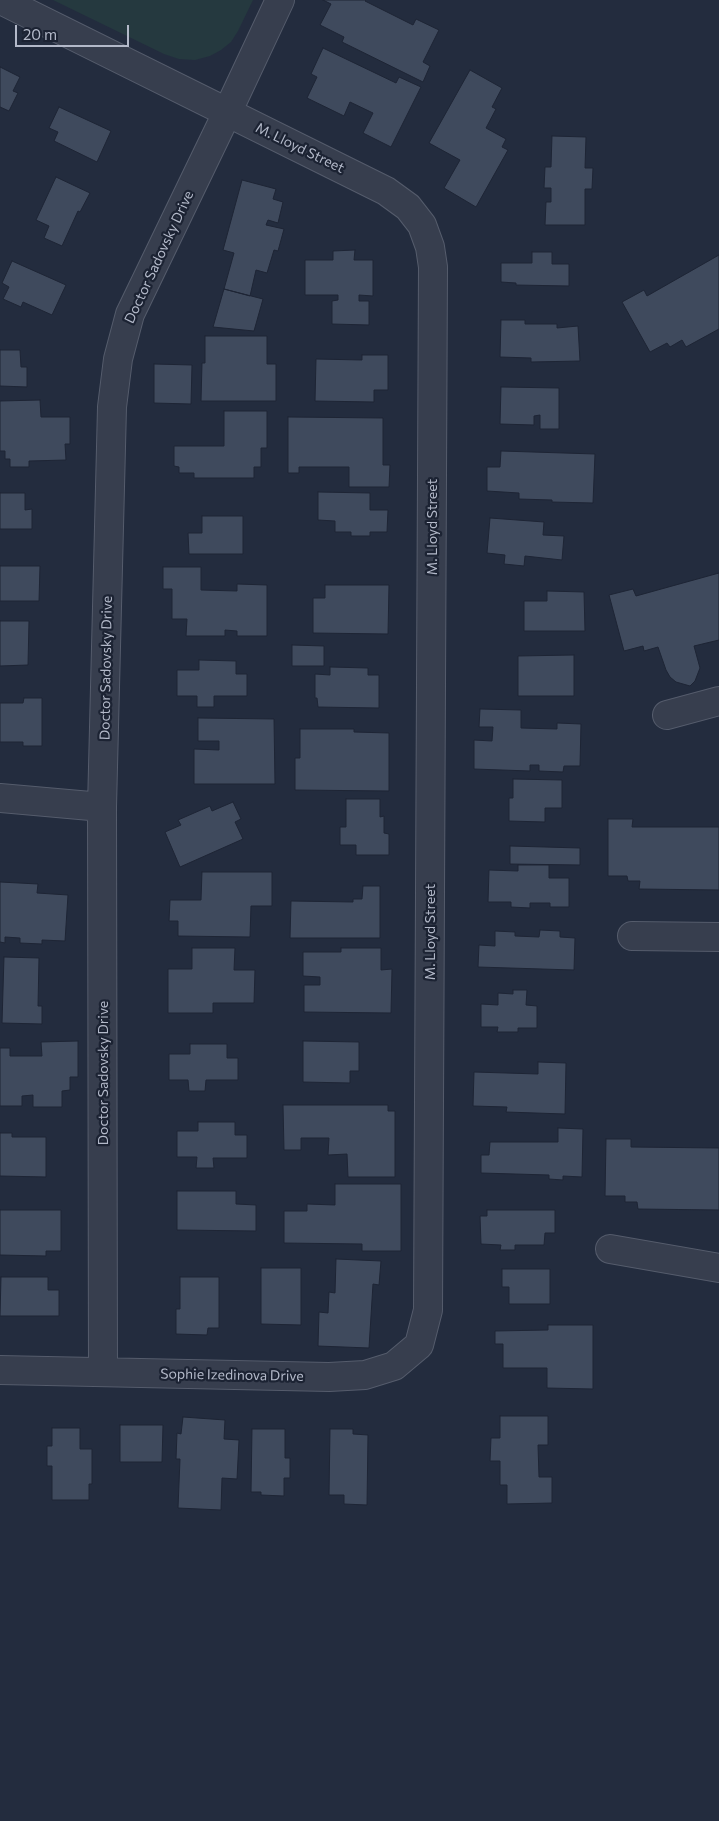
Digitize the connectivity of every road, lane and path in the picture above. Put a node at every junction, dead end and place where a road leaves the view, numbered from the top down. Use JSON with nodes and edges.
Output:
{"nodes":[{"id":1,"x":1,"y":0,"type":"edge"},
{"id":2,"x":280,"y":0,"type":"edge"},
{"id":3,"x":228,"y":113,"type":"junction"},
{"id":4,"x":719,"y":702,"type":"edge"},
{"id":5,"x":667,"y":715,"type":"dead end"},
{"id":6,"x":0,"y":798,"type":"edge"},
{"id":7,"x":102,"y":807,"type":"junction"},
{"id":8,"x":632,"y":936,"type":"dead end"},
{"id":9,"x":719,"y":937,"type":"edge"},
{"id":10,"x":610,"y":1249,"type":"dead end"},
{"id":11,"x":719,"y":1268,"type":"edge"},
{"id":12,"x":428,"y":1310,"type":"joint"},
{"id":13,"x":0,"y":1370,"type":"edge"},
{"id":14,"x":103,"y":1372,"type":"junction"}],
"edges":[{"from":1,"to":3,"type":"street","name":"M. Lloyd Street"},
{"from":2,"to":3,"type":"street","name":"Doctor Sadovsky Drive"},
{"from":3,"to":7,"type":"street","name":"Doctor Sadovsky Drive"},
{"from":3,"to":12,"type":"street","name":"M. Lloyd Street"},
{"from":4,"to":5,"type":"street"},
{"from":6,"to":7,"type":"street"},
{"from":7,"to":14,"type":"street","name":"Doctor Sadovsky Drive"},
{"from":8,"to":9,"type":"street"},
{"from":10,"to":11,"type":"street"},
{"from":12,"to":14,"type":"street","name":"Sophie Izedinova Drive"},
{"from":13,"to":14,"type":"street","name":"Sophie Izedinova Drive"}]}
